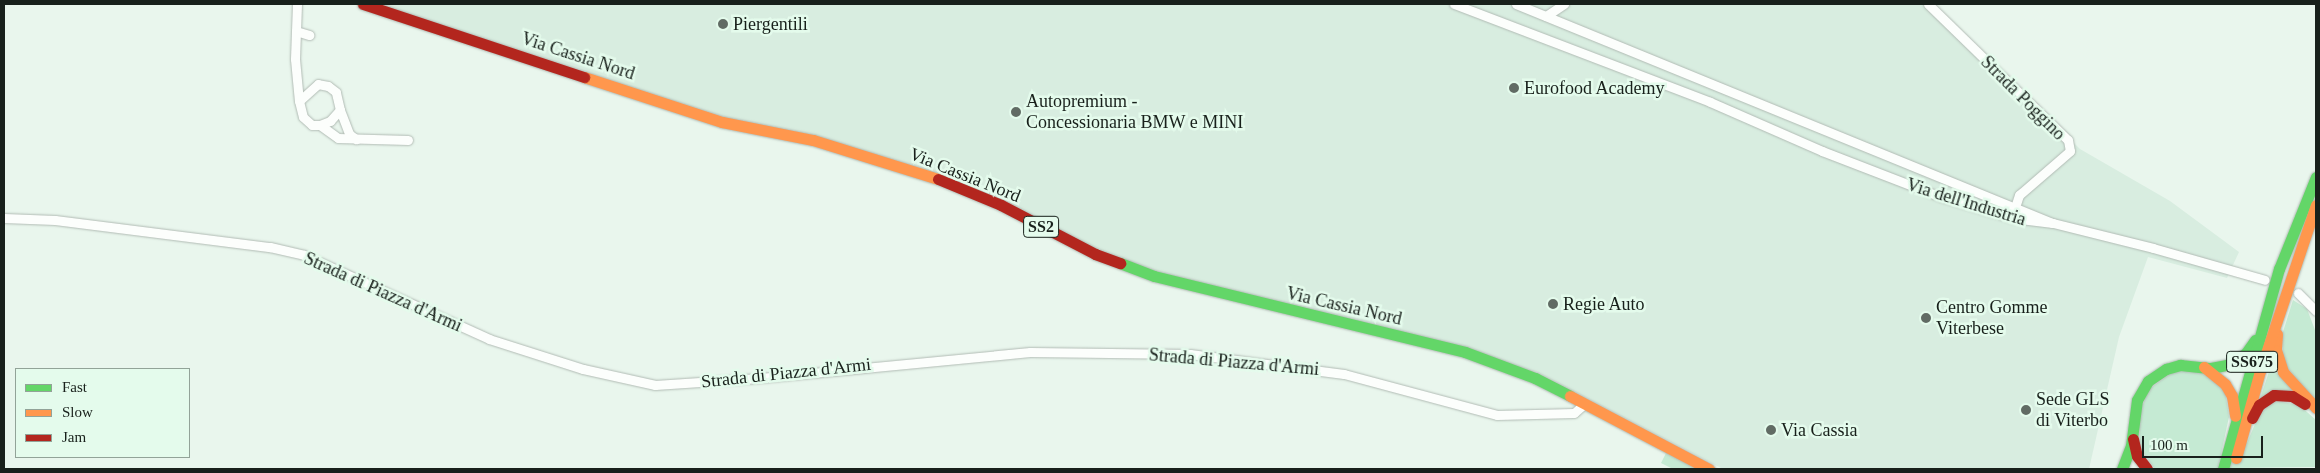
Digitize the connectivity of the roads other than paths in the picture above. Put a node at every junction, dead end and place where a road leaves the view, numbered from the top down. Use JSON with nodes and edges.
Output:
{"nodes":[{"id":1,"x":297,"y":4,"type":"edge"},
{"id":2,"x":363,"y":4,"type":"edge"},
{"id":3,"x":1454,"y":4,"type":"edge"},
{"id":4,"x":1516,"y":4,"type":"edge"},
{"id":5,"x":1564,"y":4,"type":"edge"},
{"id":6,"x":1928,"y":4,"type":"edge"},
{"id":7,"x":1546,"y":16,"type":"junction"},
{"id":8,"x":296,"y":31,"type":"junction"},
{"id":9,"x":309,"y":35,"type":"dead end"},
{"id":10,"x":299,"y":101,"type":"junction"},
{"id":11,"x":340,"y":110,"type":"junction"},
{"id":12,"x":320,"y":125,"type":"junction"},
{"id":13,"x":357,"y":139,"type":"junction"},
{"id":14,"x":408,"y":140,"type":"dead end"},
{"id":15,"x":2316,"y":177,"type":"edge"},
{"id":16,"x":2316,"y":205,"type":"edge"},
{"id":17,"x":2013,"y":213,"type":"junction"},
{"id":18,"x":4,"y":218,"type":"edge"},
{"id":19,"x":2279,"y":269,"type":"junction"},
{"id":20,"x":2265,"y":280,"type":"dead end"},
{"id":21,"x":2298,"y":293,"type":"dead end"},
{"id":22,"x":2284,"y":303,"type":"junction"},
{"id":23,"x":2316,"y":311,"type":"edge"},
{"id":24,"x":2204,"y":367,"type":"junction"},
{"id":25,"x":1584,"y":404,"type":"junction"},
{"id":26,"x":2316,"y":408,"type":"edge"},
{"id":27,"x":2316,"y":414,"type":"edge"},
{"id":28,"x":2234,"y":425,"type":"junction"},
{"id":29,"x":2133,"y":437,"type":"junction"},
{"id":30,"x":2235,"y":452,"type":"junction"},
{"id":31,"x":1709,"y":469,"type":"edge"},
{"id":32,"x":2122,"y":469,"type":"edge"},
{"id":33,"x":2147,"y":469,"type":"edge"},
{"id":34,"x":2223,"y":469,"type":"edge"},
{"id":35,"x":2234,"y":469,"type":"edge"}],
"edges":[{"from":1,"to":8,"type":"street"},
{"from":2,"to":25,"type":"main road","name":"Via Cassia Nord","number":"SS2"},
{"from":3,"to":17,"type":"street","name":"Via dell'Industria"},
{"from":4,"to":7,"type":"street","name":"Via dell'Industria"},
{"from":5,"to":7,"type":"street"},
{"from":6,"to":17,"type":"street","name":"Strada Poggino"},
{"from":7,"to":17,"type":"street","name":"Via dell'Industria"},
{"from":8,"to":9,"type":"street"},
{"from":8,"to":10,"type":"street"},
{"from":10,"to":11,"type":"street"},
{"from":10,"to":12,"type":"street"},
{"from":11,"to":12,"type":"street"},
{"from":11,"to":13,"type":"street"},
{"from":12,"to":13,"type":"street"},
{"from":13,"to":14,"type":"street"},
{"from":15,"to":19,"type":"main road","number":"SS675"},
{"from":16,"to":22,"type":"main road","number":"SS675"},
{"from":17,"to":20,"type":"street","name":"Via dell'Industria"},
{"from":18,"to":25,"type":"street","name":"Strada di Piazza d'Armi"},
{"from":19,"to":24,"type":"main road"},
{"from":19,"to":28,"type":"main road","number":"SS675"},
{"from":21,"to":23,"type":"street"},
{"from":22,"to":26,"type":"main road"},
{"from":22,"to":30,"type":"main road","number":"SS675"},
{"from":24,"to":28,"type":"main road"},
{"from":24,"to":29,"type":"main road"},
{"from":25,"to":31,"type":"main road","name":"Via Cassia Nord","number":"SS2"},
{"from":27,"to":30,"type":"main road"},
{"from":28,"to":30,"type":"main road","number":"SS675"},
{"from":29,"to":32,"type":"main road"},
{"from":29,"to":33,"type":"main road"},
{"from":30,"to":34,"type":"main road","number":"SS675"},
{"from":30,"to":35,"type":"main road","number":"SS675"}]}
